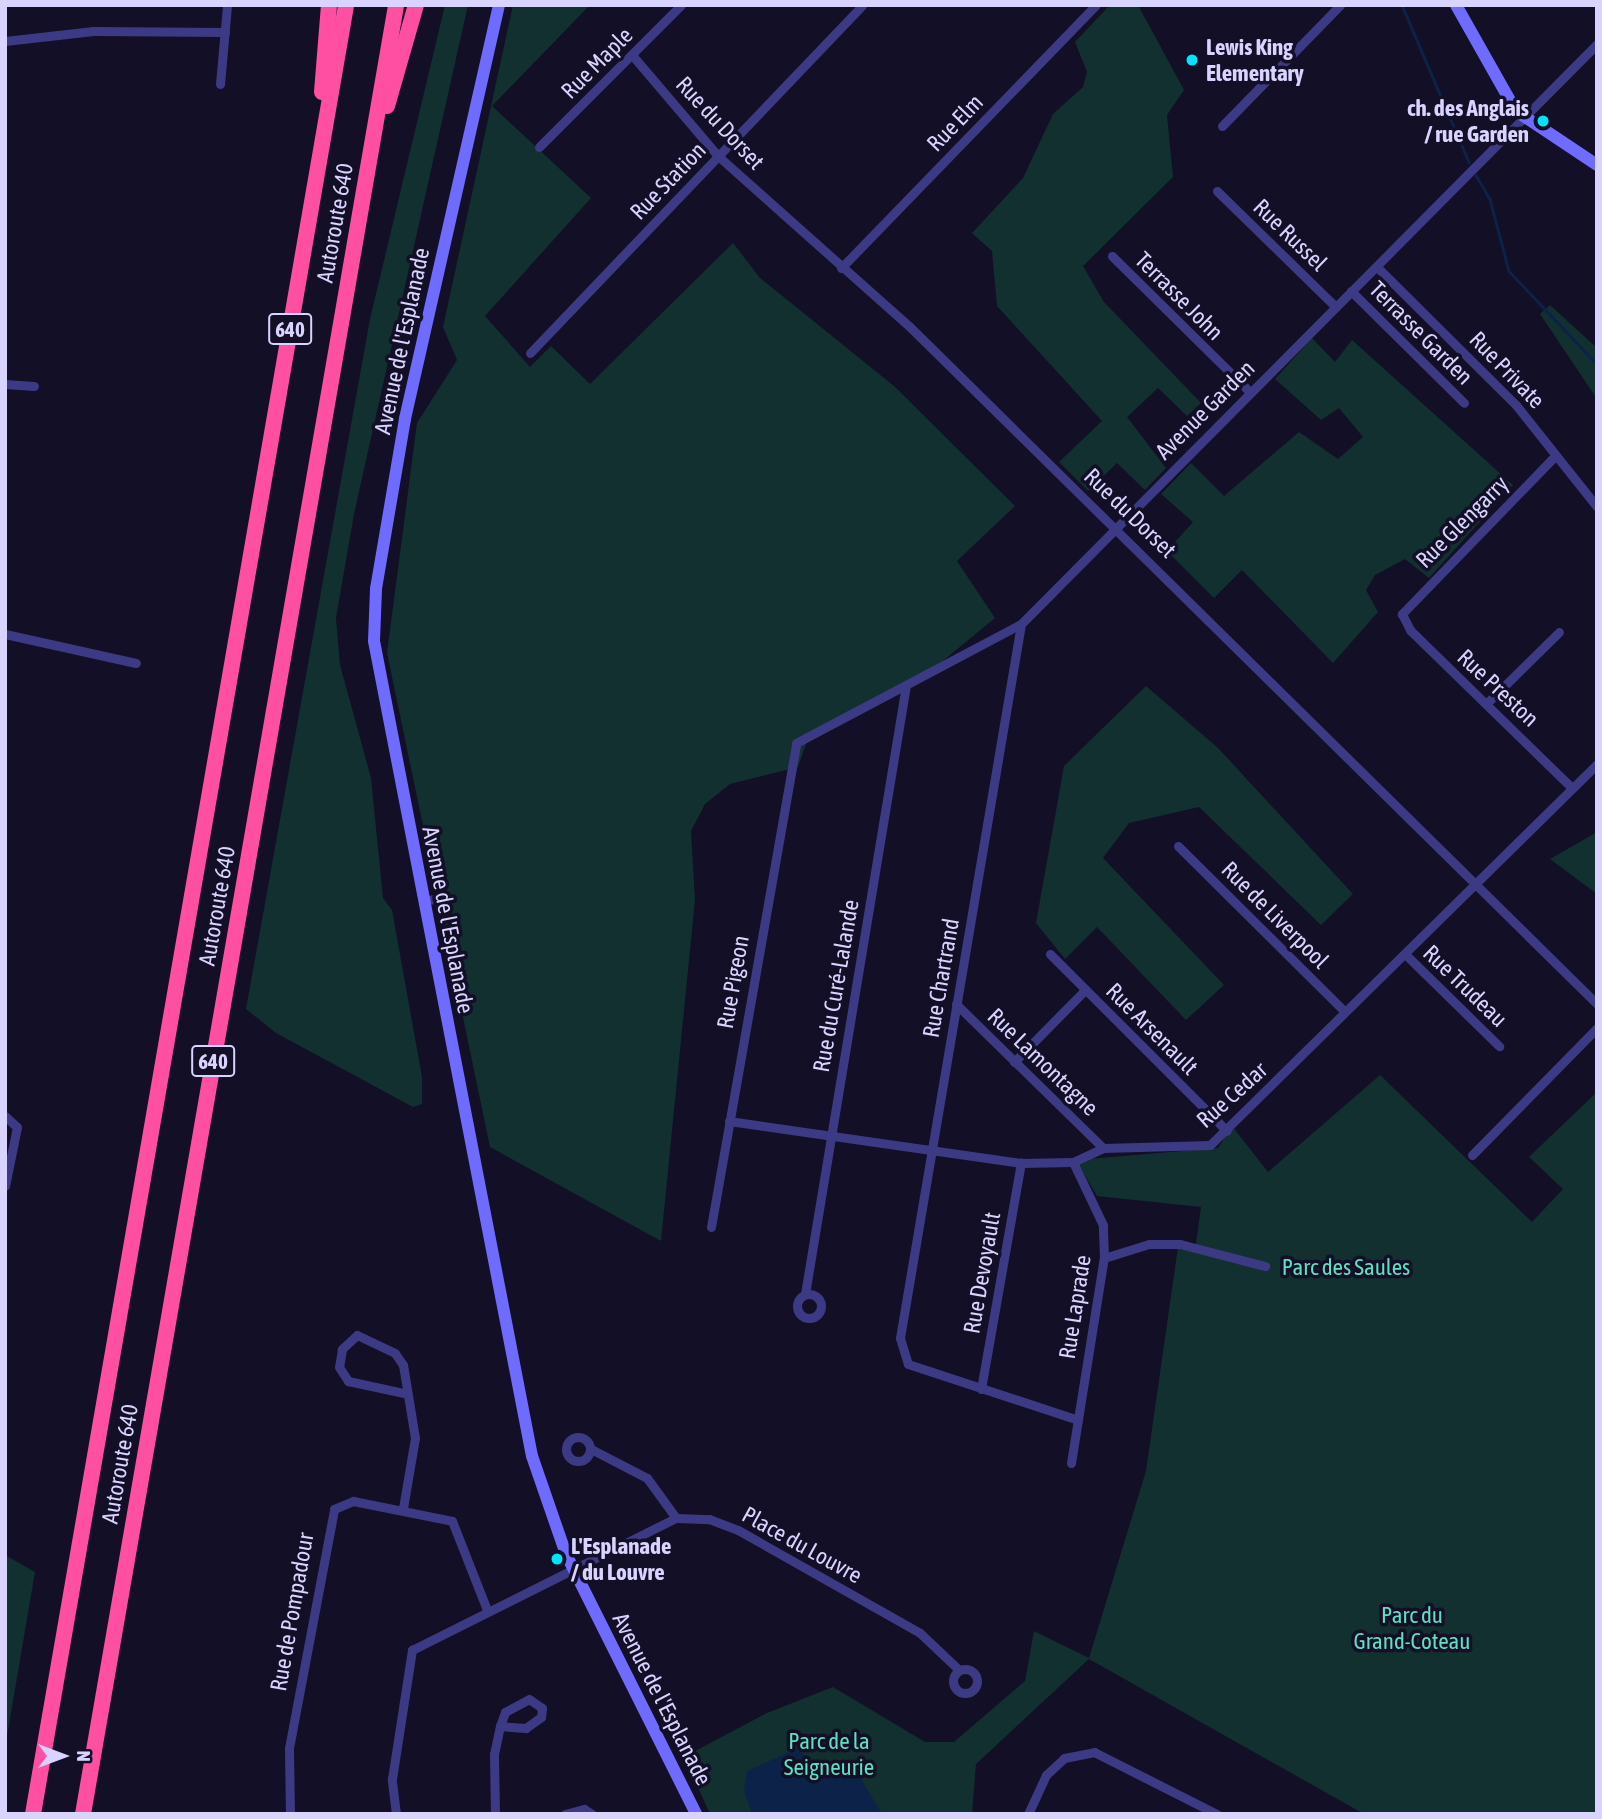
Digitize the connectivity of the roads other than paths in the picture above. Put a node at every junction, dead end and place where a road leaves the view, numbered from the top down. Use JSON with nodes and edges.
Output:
{"nodes":[{"id":1,"x":228,"y":5,"type":"edge"},
{"id":2,"x":329,"y":5,"type":"edge"},
{"id":3,"x":346,"y":5,"type":"edge"},
{"id":4,"x":396,"y":5,"type":"edge"},
{"id":5,"x":416,"y":5,"type":"edge"},
{"id":6,"x":499,"y":5,"type":"edge"},
{"id":7,"x":681,"y":5,"type":"edge"},
{"id":8,"x":862,"y":5,"type":"edge"},
{"id":9,"x":1097,"y":5,"type":"edge"},
{"id":10,"x":1340,"y":5,"type":"edge"},
{"id":11,"x":1456,"y":5,"type":"edge"},
{"id":12,"x":225,"y":32,"type":"junction"},
{"id":13,"x":5,"y":41,"type":"edge"},
{"id":14,"x":1597,"y":44,"type":"edge"},
{"id":15,"x":632,"y":55,"type":"junction"},
{"id":16,"x":220,"y":84,"type":"dead end"},
{"id":17,"x":1523,"y":117,"type":"junction"},
{"id":18,"x":1222,"y":126,"type":"dead end"},
{"id":19,"x":539,"y":147,"type":"dead end"},
{"id":20,"x":719,"y":156,"type":"junction"},
{"id":21,"x":1597,"y":165,"type":"edge"},
{"id":22,"x":367,"y":175,"type":"junction"},
{"id":23,"x":315,"y":185,"type":"junction"},
{"id":24,"x":1217,"y":191,"type":"dead end"},
{"id":25,"x":1112,"y":257,"type":"dead end"},
{"id":26,"x":1377,"y":267,"type":"junction"},
{"id":27,"x":841,"y":268,"type":"junction"},
{"id":28,"x":1351,"y":291,"type":"junction"},
{"id":29,"x":1336,"y":307,"type":"junction"},
{"id":30,"x":530,"y":354,"type":"dead end"},
{"id":31,"x":5,"y":384,"type":"edge"},
{"id":32,"x":34,"y":386,"type":"dead end"},
{"id":33,"x":1250,"y":392,"type":"junction"},
{"id":34,"x":1464,"y":403,"type":"dead end"},
{"id":35,"x":1552,"y":459,"type":"junction"},
{"id":36,"x":1597,"y":507,"type":"edge"},
{"id":37,"x":1117,"y":527,"type":"junction"},
{"id":38,"x":1402,"y":614,"type":"joint"},
{"id":39,"x":1021,"y":624,"type":"junction"},
{"id":40,"x":1559,"y":632,"type":"dead end"},
{"id":41,"x":5,"y":634,"type":"edge"},
{"id":42,"x":136,"y":663,"type":"dead end"},
{"id":43,"x":906,"y":685,"type":"junction"},
{"id":44,"x":1487,"y":702,"type":"junction"},
{"id":45,"x":796,"y":743,"type":"joint"},
{"id":46,"x":1597,"y":764,"type":"edge"},
{"id":47,"x":1572,"y":788,"type":"junction"},
{"id":48,"x":1178,"y":846,"type":"dead end"},
{"id":49,"x":1476,"y":883,"type":"junction"},
{"id":50,"x":445,"y":897,"type":"dead end"},
{"id":51,"x":423,"y":901,"type":"junction"},
{"id":52,"x":1050,"y":954,"type":"dead end"},
{"id":53,"x":1405,"y":954,"type":"junction"},
{"id":54,"x":1085,"y":990,"type":"junction"},
{"id":55,"x":956,"y":1004,"type":"junction"},
{"id":56,"x":1597,"y":1004,"type":"edge"},
{"id":57,"x":1345,"y":1012,"type":"junction"},
{"id":58,"x":1597,"y":1028,"type":"edge"},
{"id":59,"x":1499,"y":1046,"type":"dead end"},
{"id":60,"x":1014,"y":1062,"type":"junction"},
{"id":61,"x":5,"y":1116,"type":"edge"},
{"id":62,"x":729,"y":1121,"type":"junction"},
{"id":63,"x":1227,"y":1131,"type":"junction"},
{"id":64,"x":830,"y":1136,"type":"junction"},
{"id":65,"x":1102,"y":1148,"type":"junction"},
{"id":66,"x":930,"y":1153,"type":"junction"},
{"id":67,"x":1472,"y":1155,"type":"dead end"},
{"id":68,"x":1073,"y":1162,"type":"junction"},
{"id":69,"x":1021,"y":1163,"type":"junction"},
{"id":70,"x":5,"y":1186,"type":"edge"},
{"id":71,"x":710,"y":1227,"type":"dead end"},
{"id":72,"x":1104,"y":1258,"type":"junction"},
{"id":73,"x":1265,"y":1266,"type":"dead end"},
{"id":74,"x":805,"y":1294,"type":"dead end"},
{"id":75,"x":981,"y":1389,"type":"junction"},
{"id":76,"x":408,"y":1394,"type":"junction"},
{"id":77,"x":1075,"y":1419,"type":"junction"},
{"id":78,"x":591,"y":1449,"type":"dead end"},
{"id":79,"x":1071,"y":1463,"type":"dead end"},
{"id":80,"x":403,"y":1508,"type":"junction"},
{"id":81,"x":676,"y":1518,"type":"junction"},
{"id":82,"x":574,"y":1570,"type":"junction"},
{"id":83,"x":487,"y":1610,"type":"junction"},
{"id":84,"x":958,"y":1669,"type":"dead end"},
{"id":85,"x":500,"y":1726,"type":"junction"},
{"id":86,"x":33,"y":1814,"type":"edge"},
{"id":87,"x":83,"y":1814,"type":"edge"},
{"id":88,"x":290,"y":1814,"type":"edge"},
{"id":89,"x":396,"y":1814,"type":"edge"},
{"id":90,"x":495,"y":1814,"type":"edge"},
{"id":91,"x":565,"y":1814,"type":"edge"},
{"id":92,"x":592,"y":1814,"type":"edge"},
{"id":93,"x":696,"y":1814,"type":"edge"},
{"id":94,"x":1028,"y":1814,"type":"edge"},
{"id":95,"x":1217,"y":1814,"type":"edge"}],
"edges":[{"from":1,"to":12,"type":"street"},
{"from":2,"to":23,"type":"highway"},
{"from":3,"to":23,"type":"highway","name":"Autoroute 640","number":"640"},
{"from":4,"to":22,"type":"highway","name":"Autoroute 640","number":"640"},
{"from":5,"to":22,"type":"highway"},
{"from":6,"to":51,"type":"street","name":"Avenue de l'Esplanade"},
{"from":7,"to":15,"type":"street","name":"Rue Maple"},
{"from":8,"to":20,"type":"street","name":"Rue Station"},
{"from":9,"to":27,"type":"street","name":"Rue Elm"},
{"from":10,"to":18,"type":"street"},
{"from":11,"to":17,"type":"street"},
{"from":12,"to":13,"type":"street"},
{"from":12,"to":16,"type":"street"},
{"from":14,"to":17,"type":"street","name":"Avenue Garden"},
{"from":15,"to":19,"type":"street","name":"Rue Maple"},
{"from":15,"to":20,"type":"street","name":"Rue du Dorset"},
{"from":17,"to":21,"type":"street"},
{"from":17,"to":26,"type":"street","name":"Avenue Garden"},
{"from":20,"to":27,"type":"street","name":"Rue du Dorset"},
{"from":20,"to":30,"type":"street","name":"Rue Station"},
{"from":22,"to":87,"type":"highway","name":"Autoroute 640","number":"640"},
{"from":23,"to":86,"type":"highway","name":"Autoroute 640","number":"640"},
{"from":24,"to":29,"type":"street","name":"Rue Russel"},
{"from":25,"to":33,"type":"street","name":"Terrasse John"},
{"from":26,"to":28,"type":"street","name":"Avenue Garden"},
{"from":26,"to":35,"type":"street","name":"Rue Private"},
{"from":27,"to":37,"type":"street","name":"Rue du Dorset"},
{"from":28,"to":29,"type":"street","name":"Avenue Garden"},
{"from":28,"to":34,"type":"street","name":"Terrasse Garden"},
{"from":29,"to":33,"type":"street","name":"Avenue Garden"},
{"from":31,"to":32,"type":"street"},
{"from":33,"to":37,"type":"street","name":"Avenue Garden"},
{"from":35,"to":36,"type":"street","name":"Rue Private"},
{"from":35,"to":38,"type":"street","name":"Rue Glengarry"},
{"from":37,"to":39,"type":"street","name":"Avenue Garden"},
{"from":37,"to":49,"type":"street","name":"Rue du Dorset"},
{"from":38,"to":44,"type":"street","name":"Rue Preston"},
{"from":39,"to":43,"type":"street","name":"Avenue Garden"},
{"from":39,"to":55,"type":"street","name":"Rue Chartrand"},
{"from":40,"to":44,"type":"street"},
{"from":41,"to":42,"type":"street"},
{"from":43,"to":45,"type":"street","name":"Avenue Garden"},
{"from":43,"to":64,"type":"street","name":"Rue du Curé-Lalande"},
{"from":44,"to":47,"type":"street","name":"Rue Preston"},
{"from":45,"to":62,"type":"street","name":"Rue Pigeon"},
{"from":46,"to":47,"type":"street","name":"Rue Cedar"},
{"from":47,"to":49,"type":"street","name":"Rue Cedar"},
{"from":48,"to":57,"type":"street","name":"Rue de Liverpool"},
{"from":49,"to":53,"type":"street","name":"Rue Cedar"},
{"from":49,"to":56,"type":"street","name":"Rue du Dorset"},
{"from":50,"to":51,"type":"street"},
{"from":51,"to":82,"type":"street","name":"Avenue de l'Esplanade"},
{"from":52,"to":54,"type":"street","name":"Rue Arsenault"},
{"from":53,"to":57,"type":"street","name":"Rue Cedar"},
{"from":53,"to":59,"type":"street","name":"Rue Trudeau"},
{"from":54,"to":60,"type":"street"},
{"from":54,"to":63,"type":"street","name":"Rue Arsenault"},
{"from":55,"to":60,"type":"street","name":"Rue Lamontagne"},
{"from":55,"to":66,"type":"street","name":"Rue Chartrand"},
{"from":57,"to":63,"type":"street","name":"Rue Cedar"},
{"from":58,"to":67,"type":"street"},
{"from":60,"to":65,"type":"street","name":"Rue Lamontagne"},
{"from":61,"to":70,"type":"street"},
{"from":62,"to":64,"type":"street","name":"Rue Cedar"},
{"from":62,"to":71,"type":"street","name":"Rue Pigeon"},
{"from":63,"to":65,"type":"street","name":"Rue Cedar"},
{"from":64,"to":66,"type":"street","name":"Rue Cedar"},
{"from":64,"to":74,"type":"street","name":"Rue du Curé-Lalande"},
{"from":65,"to":68,"type":"street","name":"Rue Cedar"},
{"from":66,"to":69,"type":"street","name":"Rue Cedar"},
{"from":66,"to":75,"type":"street","name":"Rue Chartrand"},
{"from":68,"to":69,"type":"street","name":"Rue Cedar"},
{"from":68,"to":72,"type":"street","name":"Rue Laprade"},
{"from":69,"to":75,"type":"street","name":"Rue Devoyault"},
{"from":72,"to":73,"type":"street"},
{"from":72,"to":77,"type":"street","name":"Rue Laprade"},
{"from":75,"to":77,"type":"street"},
{"from":76,"to":76,"type":"street"},
{"from":76,"to":80,"type":"street"},
{"from":77,"to":79,"type":"street","name":"Rue Laprade"},
{"from":78,"to":81,"type":"street"},
{"from":80,"to":83,"type":"street","name":"Rue de Pompadour"},
{"from":80,"to":88,"type":"street","name":"Rue de Pompadour"},
{"from":81,"to":82,"type":"street","name":"Place du Louvre"},
{"from":81,"to":84,"type":"street","name":"Place du Louvre"},
{"from":82,"to":83,"type":"street","name":"Place du Louvre"},
{"from":82,"to":93,"type":"street","name":"Avenue de l'Esplanade"},
{"from":83,"to":89,"type":"street","name":"Place du Louvre"},
{"from":85,"to":85,"type":"street"},
{"from":85,"to":90,"type":"street"},
{"from":91,"to":92,"type":"street"},
{"from":94,"to":95,"type":"street"}]}
